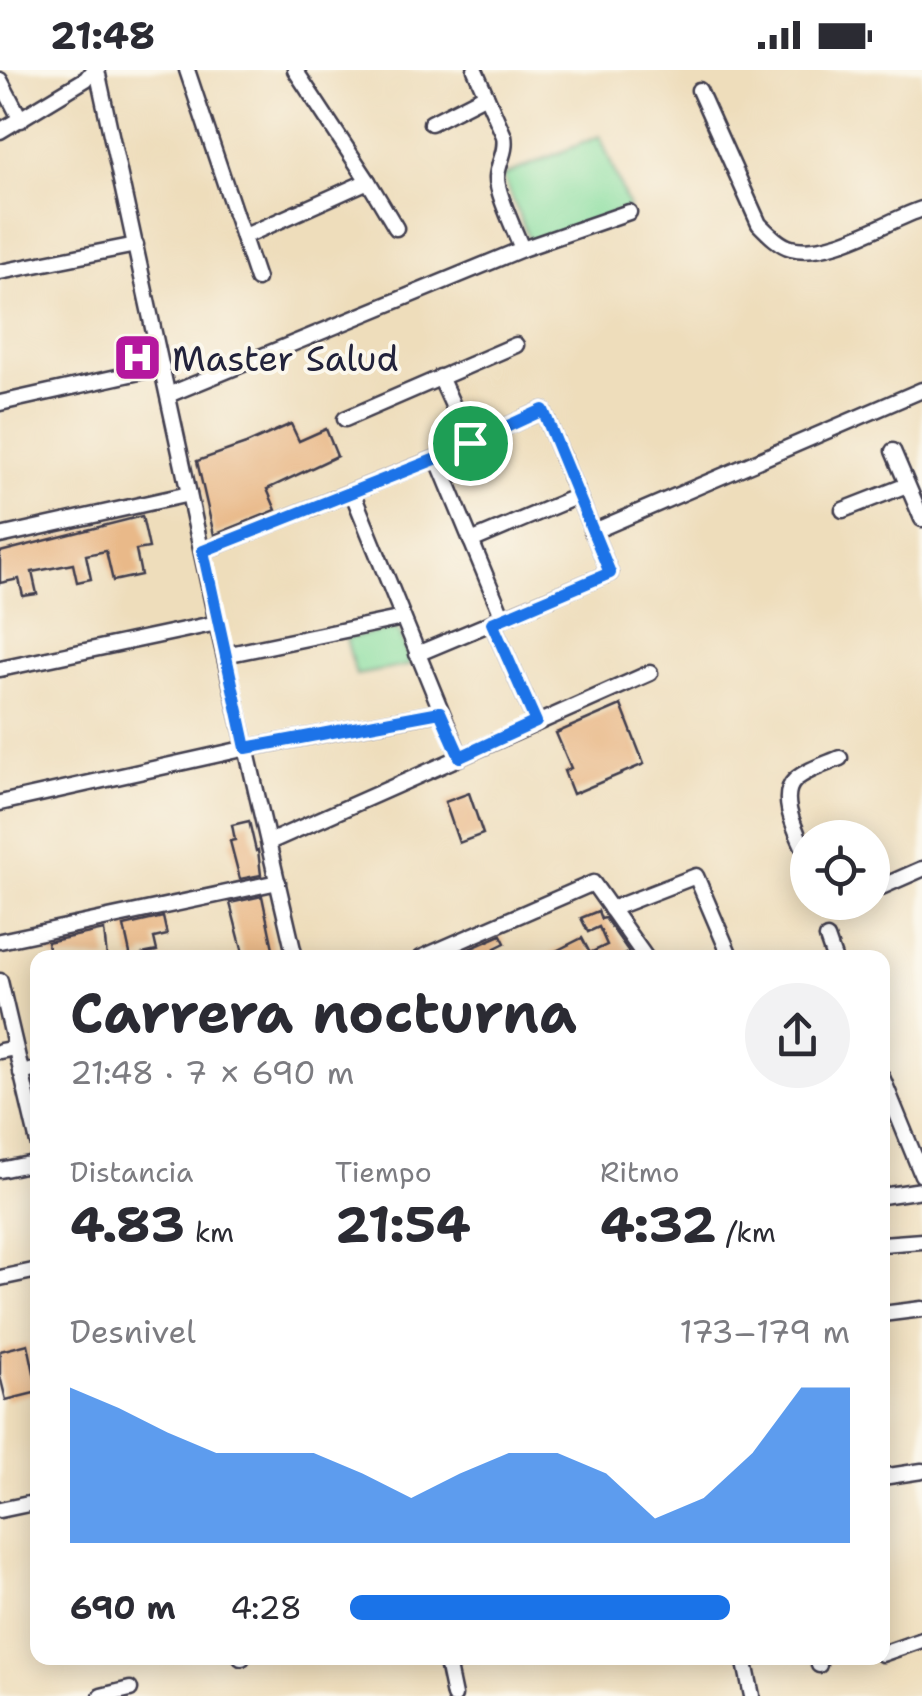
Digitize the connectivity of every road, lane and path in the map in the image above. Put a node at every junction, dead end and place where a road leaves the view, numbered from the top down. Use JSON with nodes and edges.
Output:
{"nodes":[{"id":1,"x":95,"y":70,"type":"edge"},
{"id":2,"x":187,"y":70,"type":"edge"},
{"id":3,"x":295,"y":70,"type":"edge"},
{"id":4,"x":475,"y":70,"type":"edge"},
{"id":5,"x":0,"y":80,"type":"edge"},
{"id":6,"x":699,"y":90,"type":"dead end"},
{"id":7,"x":486,"y":94,"type":"junction"},
{"id":8,"x":21,"y":120,"type":"junction"},
{"id":9,"x":430,"y":123,"type":"dead end"},
{"id":10,"x":0,"y":132,"type":"edge"},
{"id":11,"x":368,"y":181,"type":"junction"},
{"id":12,"x":922,"y":209,"type":"edge"},
{"id":13,"x":629,"y":212,"type":"dead end"},
{"id":14,"x":396,"y":228,"type":"dead end"},
{"id":15,"x":243,"y":237,"type":"junction"},
{"id":16,"x":136,"y":245,"type":"junction"},
{"id":17,"x":522,"y":249,"type":"junction"},
{"id":18,"x":0,"y":272,"type":"edge"},
{"id":19,"x":257,"y":278,"type":"dead end"},
{"id":20,"x":516,"y":344,"type":"dead end"},
{"id":21,"x":162,"y":366,"type":"junction"},
{"id":22,"x":440,"y":378,"type":"junction"},
{"id":23,"x":922,"y":390,"type":"edge"},
{"id":24,"x":168,"y":395,"type":"junction"},
{"id":25,"x":0,"y":403,"type":"edge"},
{"id":26,"x":345,"y":418,"type":"dead end"},
{"id":27,"x":470,"y":443,"type":"junction"},
{"id":28,"x":892,"y":451,"type":"dead end"},
{"id":29,"x":438,"y":458,"type":"junction"},
{"id":30,"x":907,"y":485,"type":"junction"},
{"id":31,"x":352,"y":492,"type":"junction"},
{"id":32,"x":189,"y":494,"type":"junction"},
{"id":33,"x":578,"y":496,"type":"junction"},
{"id":34,"x":843,"y":510,"type":"dead end"},
{"id":35,"x":922,"y":519,"type":"edge"},
{"id":36,"x":592,"y":532,"type":"junction"},
{"id":37,"x":0,"y":536,"type":"edge"},
{"id":38,"x":471,"y":541,"type":"junction"},
{"id":39,"x":203,"y":551,"type":"junction"},
{"id":40,"x":403,"y":618,"type":"junction"},
{"id":41,"x":497,"y":620,"type":"junction"},
{"id":42,"x":217,"y":623,"type":"junction"},
{"id":43,"x":418,"y":654,"type":"junction"},
{"id":44,"x":225,"y":655,"type":"junction"},
{"id":45,"x":0,"y":669,"type":"edge"},
{"id":46,"x":650,"y":673,"type":"dead end"},
{"id":47,"x":440,"y":712,"type":"junction"},
{"id":48,"x":536,"y":722,"type":"junction"},
{"id":49,"x":246,"y":748,"type":"junction"},
{"id":50,"x":460,"y":757,"type":"junction"},
{"id":51,"x":840,"y":758,"type":"dead end"},
{"id":52,"x":0,"y":803,"type":"edge"},
{"id":53,"x":793,"y":820,"type":"edge"},
{"id":54,"x":268,"y":842,"type":"junction"},
{"id":55,"x":922,"y":869,"type":"edge"},
{"id":56,"x":278,"y":882,"type":"junction"},
{"id":57,"x":890,"y":882,"type":"edge"},
{"id":58,"x":611,"y":909,"type":"junction"},
{"id":59,"x":827,"y":938,"type":"dead end"},
{"id":60,"x":0,"y":941,"type":"edge"},
{"id":61,"x":292,"y":950,"type":"edge"},
{"id":62,"x":440,"y":950,"type":"edge"},
{"id":63,"x":638,"y":950,"type":"edge"},
{"id":64,"x":728,"y":950,"type":"edge"},
{"id":65,"x":831,"y":950,"type":"edge"},
{"id":66,"x":0,"y":981,"type":"edge"},
{"id":67,"x":8,"y":1049,"type":"edge"},
{"id":68,"x":30,"y":1070,"type":"edge"},
{"id":69,"x":21,"y":1072,"type":"junction"},
{"id":70,"x":890,"y":1097,"type":"edge"},
{"id":71,"x":30,"y":1110,"type":"edge"},
{"id":72,"x":30,"y":1164,"type":"edge"},
{"id":73,"x":0,"y":1170,"type":"edge"},
{"id":74,"x":922,"y":1175,"type":"edge"},
{"id":75,"x":922,"y":1190,"type":"edge"},
{"id":76,"x":890,"y":1195,"type":"edge"},
{"id":77,"x":922,"y":1241,"type":"edge"},
{"id":78,"x":890,"y":1243,"type":"edge"},
{"id":79,"x":30,"y":1272,"type":"edge"},
{"id":80,"x":0,"y":1278,"type":"edge"},
{"id":81,"x":922,"y":1310,"type":"edge"},
{"id":82,"x":890,"y":1313,"type":"edge"},
{"id":83,"x":922,"y":1471,"type":"edge"},
{"id":84,"x":890,"y":1476,"type":"edge"},
{"id":85,"x":30,"y":1504,"type":"edge"},
{"id":86,"x":0,"y":1510,"type":"edge"},
{"id":87,"x":922,"y":1640,"type":"edge"},
{"id":88,"x":890,"y":1651,"type":"edge"},
{"id":89,"x":447,"y":1665,"type":"edge"},
{"id":90,"x":745,"y":1665,"type":"edge"},
{"id":91,"x":130,"y":1689,"type":"dead end"},
{"id":92,"x":101,"y":1696,"type":"edge"},
{"id":93,"x":454,"y":1696,"type":"edge"},
{"id":94,"x":752,"y":1696,"type":"edge"}],
"edges":[{"from":1,"to":8,"type":"street"},
{"from":1,"to":16,"type":"street"},
{"from":2,"to":15,"type":"street"},
{"from":3,"to":11,"type":"street"},
{"from":4,"to":7,"type":"street"},
{"from":5,"to":8,"type":"street"},
{"from":6,"to":12,"type":"street"},
{"from":7,"to":9,"type":"street"},
{"from":7,"to":17,"type":"street"},
{"from":8,"to":10,"type":"street"},
{"from":11,"to":14,"type":"street"},
{"from":11,"to":15,"type":"street"},
{"from":13,"to":17,"type":"street"},
{"from":15,"to":19,"type":"street"},
{"from":16,"to":18,"type":"street"},
{"from":16,"to":21,"type":"street"},
{"from":17,"to":24,"type":"street"},
{"from":20,"to":22,"type":"street"},
{"from":21,"to":24,"type":"street"},
{"from":21,"to":25,"type":"street"},
{"from":22,"to":26,"type":"street"},
{"from":22,"to":27,"type":"street"},
{"from":23,"to":36,"type":"street"},
{"from":24,"to":32,"type":"street"},
{"from":27,"to":29,"type":"street"},
{"from":27,"to":33,"type":"street"},
{"from":28,"to":30,"type":"street"},
{"from":29,"to":31,"type":"street"},
{"from":29,"to":38,"type":"street"},
{"from":30,"to":34,"type":"street"},
{"from":30,"to":35,"type":"street"},
{"from":31,"to":39,"type":"street"},
{"from":31,"to":40,"type":"street"},
{"from":32,"to":37,"type":"street"},
{"from":32,"to":39,"type":"street"},
{"from":33,"to":36,"type":"street"},
{"from":33,"to":38,"type":"street"},
{"from":36,"to":41,"type":"street"},
{"from":38,"to":41,"type":"street"},
{"from":39,"to":42,"type":"street"},
{"from":40,"to":43,"type":"street"},
{"from":40,"to":44,"type":"street"},
{"from":41,"to":43,"type":"street"},
{"from":41,"to":48,"type":"street"},
{"from":42,"to":44,"type":"street"},
{"from":42,"to":45,"type":"street"},
{"from":43,"to":47,"type":"street"},
{"from":44,"to":49,"type":"street"},
{"from":46,"to":48,"type":"street"},
{"from":47,"to":49,"type":"street"},
{"from":47,"to":50,"type":"street"},
{"from":48,"to":50,"type":"street"},
{"from":49,"to":52,"type":"street"},
{"from":49,"to":54,"type":"street"},
{"from":50,"to":54,"type":"street"},
{"from":51,"to":53,"type":"street"},
{"from":54,"to":56,"type":"street"},
{"from":55,"to":57,"type":"street"},
{"from":56,"to":60,"type":"street"},
{"from":56,"to":61,"type":"street"},
{"from":58,"to":62,"type":"street"},
{"from":58,"to":63,"type":"street"},
{"from":58,"to":64,"type":"street"},
{"from":59,"to":65,"type":"street"},
{"from":66,"to":67,"type":"street"},
{"from":67,"to":69,"type":"street"},
{"from":68,"to":69,"type":"street"},
{"from":69,"to":71,"type":"street"},
{"from":70,"to":74,"type":"street"},
{"from":72,"to":73,"type":"street"},
{"from":75,"to":76,"type":"street"},
{"from":77,"to":78,"type":"street"},
{"from":79,"to":80,"type":"street"},
{"from":81,"to":82,"type":"street"},
{"from":83,"to":84,"type":"street"},
{"from":85,"to":86,"type":"street"},
{"from":87,"to":88,"type":"street"},
{"from":89,"to":93,"type":"street"},
{"from":90,"to":94,"type":"street"},
{"from":91,"to":92,"type":"street"}]}
